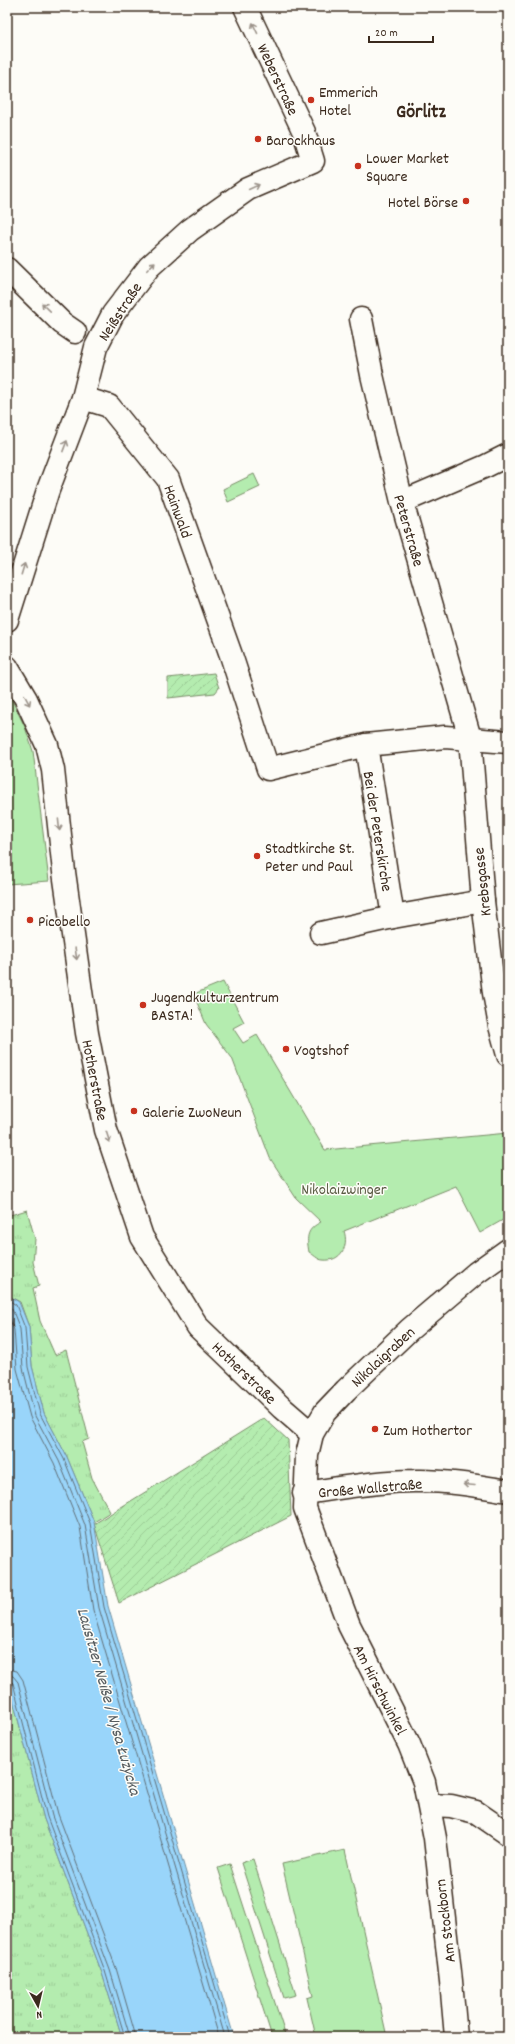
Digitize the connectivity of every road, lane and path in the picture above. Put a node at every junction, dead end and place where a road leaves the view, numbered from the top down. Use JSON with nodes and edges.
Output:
{"nodes":[{"id":1,"x":245,"y":7,"type":"edge"},
{"id":2,"x":311,"y":152,"type":"joint"},
{"id":3,"x":7,"y":269,"type":"edge"},
{"id":4,"x":361,"y":319,"type":"dead end"},
{"id":5,"x":96,"y":347,"type":"junction"},
{"id":6,"x":83,"y":398,"type":"junction"},
{"id":7,"x":508,"y":455,"type":"edge"},
{"id":8,"x":402,"y":502,"type":"junction"},
{"id":9,"x":7,"y":620,"type":"edge"},
{"id":10,"x":7,"y":667,"type":"edge"},
{"id":11,"x":470,"y":738,"type":"junction"},
{"id":12,"x":508,"y":742,"type":"edge"},
{"id":13,"x":366,"y":745,"type":"junction"},
{"id":14,"x":483,"y":901,"type":"junction"},
{"id":15,"x":393,"y":917,"type":"junction"},
{"id":16,"x":321,"y":933,"type":"dead end"},
{"id":17,"x":504,"y":1024,"type":"edge"},
{"id":18,"x":508,"y":1055,"type":"edge"},
{"id":19,"x":508,"y":1250,"type":"edge"},
{"id":20,"x":312,"y":1434,"type":"junction"},
{"id":21,"x":508,"y":1491,"type":"edge"},
{"id":22,"x":304,"y":1493,"type":"junction"},
{"id":23,"x":430,"y":1805,"type":"junction"},
{"id":24,"x":508,"y":1834,"type":"edge"},
{"id":25,"x":456,"y":2037,"type":"edge"}],
"edges":[{"from":2,"to":1,"type":"street","name":"Weberstraße","one_way":true},
{"from":5,"to":2,"type":"street","name":"Neißstraße","one_way":true},
{"from":5,"to":3,"type":"street","one_way":true},
{"from":4,"to":8,"type":"street","name":"Peterstraße"},
{"from":5,"to":6,"type":"street","name":"Neißstraße"},
{"from":9,"to":6,"type":"street","name":"Neißstraße","one_way":true},
{"from":6,"to":13,"type":"street","name":"Hainwald"},
{"from":7,"to":8,"type":"street"},
{"from":8,"to":11,"type":"street","name":"Peterstraße"},
{"from":10,"to":20,"type":"street","name":"Hotherstraße","one_way":true},
{"from":11,"to":12,"type":"street"},
{"from":11,"to":13,"type":"street"},
{"from":11,"to":14,"type":"street","name":"Krebsgasse"},
{"from":13,"to":15,"type":"street","name":"Bei der Peterskirche"},
{"from":14,"to":15,"type":"street"},
{"from":14,"to":17,"type":"street","name":"Krebsgasse"},
{"from":15,"to":16,"type":"street"},
{"from":17,"to":18,"type":"street","name":"Krebsgasse"},
{"from":19,"to":20,"type":"street","name":"Nikolaigraben"},
{"from":20,"to":22,"type":"street","name":"Nikolaigraben"},
{"from":21,"to":22,"type":"street","name":"Große Wallstraße","one_way":true},
{"from":22,"to":23,"type":"street","name":"Am Hirschwinkel"},
{"from":23,"to":24,"type":"street"},
{"from":23,"to":25,"type":"street","name":"Am Stockborn"}]}
